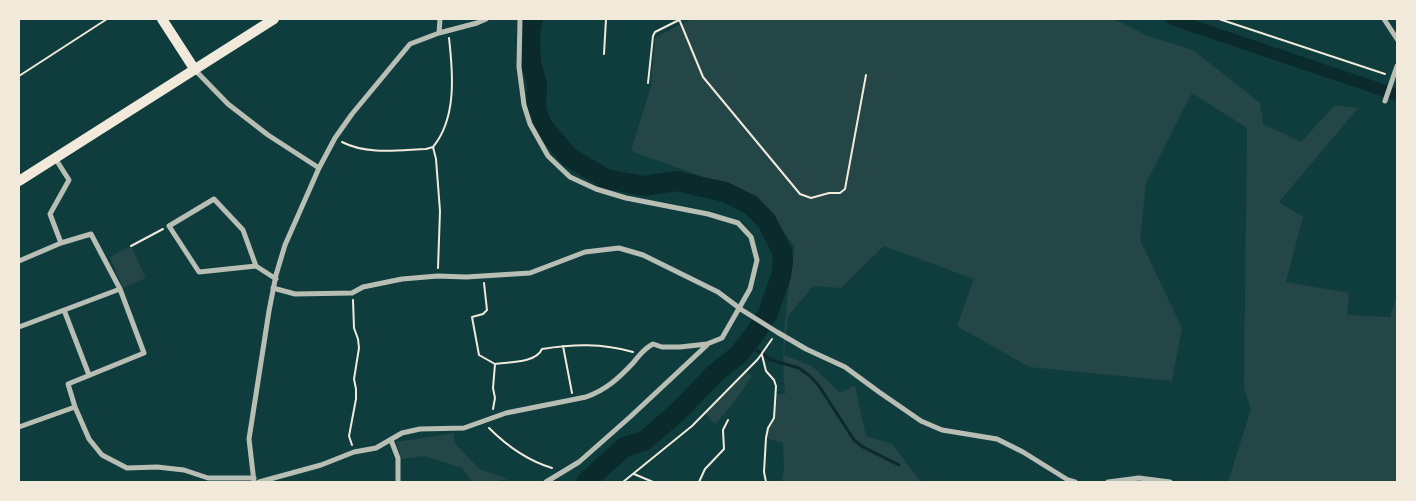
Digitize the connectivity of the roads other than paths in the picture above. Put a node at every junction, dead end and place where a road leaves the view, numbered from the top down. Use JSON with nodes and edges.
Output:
{"nodes":[{"id":1,"x":162,"y":19,"type":"edge"},
{"id":2,"x":274,"y":19,"type":"edge"},
{"id":3,"x":440,"y":19,"type":"edge"},
{"id":4,"x":486,"y":19,"type":"edge"},
{"id":5,"x":520,"y":19,"type":"edge"},
{"id":6,"x":1384,"y":19,"type":"edge"},
{"id":7,"x":439,"y":32,"type":"junction"},
{"id":8,"x":1397,"y":39,"type":"edge"},
{"id":9,"x":1397,"y":66,"type":"edge"},
{"id":10,"x":195,"y":70,"type":"junction"},
{"id":11,"x":1385,"y":101,"type":"dead end"},
{"id":12,"x":54,"y":158,"type":"junction"},
{"id":13,"x":319,"y":168,"type":"junction"},
{"id":14,"x":19,"y":181,"type":"edge"},
{"id":15,"x":62,"y":243,"type":"junction"},
{"id":16,"x":19,"y":261,"type":"edge"},
{"id":17,"x":256,"y":266,"type":"junction"},
{"id":18,"x":276,"y":279,"type":"junction"},
{"id":19,"x":273,"y":288,"type":"junction"},
{"id":20,"x":120,"y":290,"type":"junction"},
{"id":21,"x":741,"y":308,"type":"junction"},
{"id":22,"x":64,"y":310,"type":"junction"},
{"id":23,"x":19,"y":327,"type":"edge"},
{"id":24,"x":708,"y":344,"type":"junction"},
{"id":25,"x":89,"y":375,"type":"junction"},
{"id":26,"x":75,"y":407,"type":"junction"},
{"id":27,"x":19,"y":427,"type":"edge"},
{"id":28,"x":391,"y":440,"type":"junction"},
{"id":29,"x":254,"y":480,"type":"edge"},
{"id":30,"x":259,"y":482,"type":"edge"},
{"id":31,"x":398,"y":482,"type":"edge"},
{"id":32,"x":546,"y":482,"type":"edge"},
{"id":33,"x":1074,"y":482,"type":"edge"},
{"id":34,"x":1108,"y":482,"type":"edge"},
{"id":35,"x":1170,"y":482,"type":"edge"}],
"edges":[{"from":1,"to":10,"type":"main road"},
{"from":2,"to":10,"type":"main road"},
{"from":3,"to":7,"type":"street"},
{"from":4,"to":7,"type":"street"},
{"from":5,"to":21,"type":"street"},
{"from":6,"to":8,"type":"street"},
{"from":7,"to":13,"type":"street"},
{"from":9,"to":11,"type":"street"},
{"from":10,"to":12,"type":"main road"},
{"from":10,"to":13,"type":"street"},
{"from":12,"to":14,"type":"main road"},
{"from":12,"to":15,"type":"street"},
{"from":13,"to":18,"type":"street"},
{"from":15,"to":16,"type":"street"},
{"from":15,"to":20,"type":"street"},
{"from":17,"to":17,"type":"street"},
{"from":17,"to":18,"type":"street"},
{"from":18,"to":19,"type":"street"},
{"from":19,"to":21,"type":"street"},
{"from":19,"to":29,"type":"street"},
{"from":20,"to":22,"type":"street"},
{"from":20,"to":25,"type":"street"},
{"from":21,"to":24,"type":"street"},
{"from":21,"to":33,"type":"street"},
{"from":22,"to":23,"type":"street"},
{"from":22,"to":25,"type":"street"},
{"from":24,"to":28,"type":"street"},
{"from":24,"to":32,"type":"street"},
{"from":25,"to":26,"type":"street"},
{"from":26,"to":27,"type":"street"},
{"from":26,"to":29,"type":"street"},
{"from":28,"to":30,"type":"street"},
{"from":28,"to":31,"type":"street"},
{"from":34,"to":35,"type":"street"}]}
